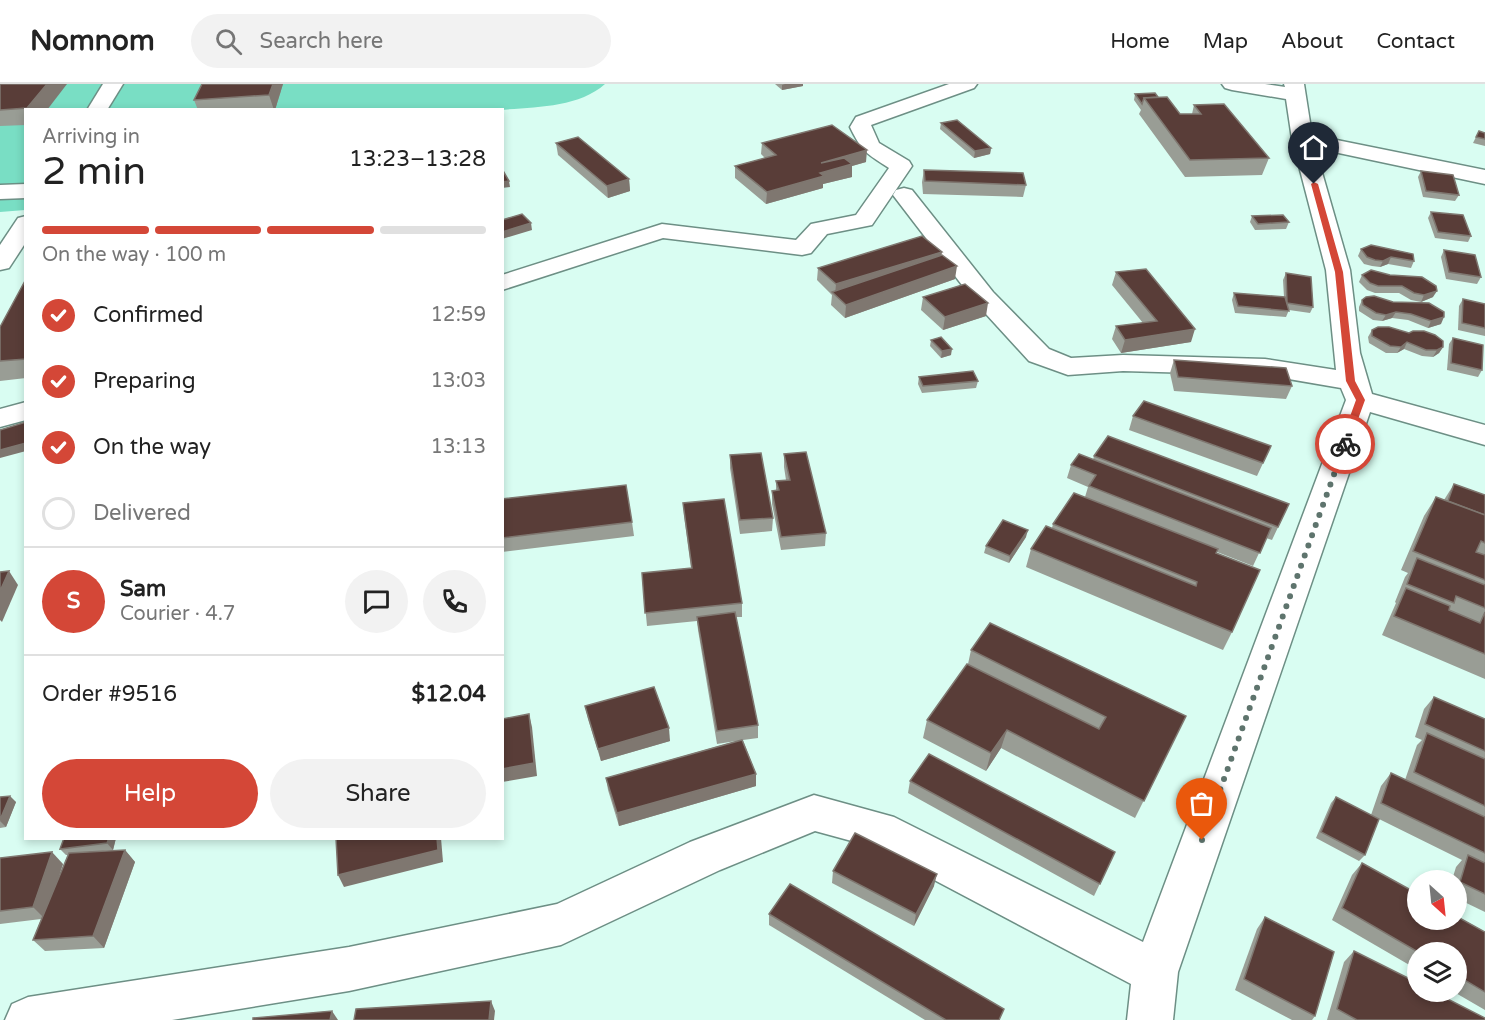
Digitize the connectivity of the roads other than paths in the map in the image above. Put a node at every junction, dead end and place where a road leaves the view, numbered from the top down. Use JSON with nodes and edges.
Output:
{"nodes":[{"id":1,"x":113,"y":84,"type":"edge"},
{"id":2,"x":967,"y":84,"type":"edge"},
{"id":3,"x":1232,"y":84,"type":"edge"},
{"id":4,"x":1294,"y":90,"type":"edge"},
{"id":5,"x":98,"y":108,"type":"edge"},
{"id":6,"x":1302,"y":139,"type":"junction"},
{"id":7,"x":1485,"y":177,"type":"edge"},
{"id":8,"x":24,"y":190,"type":"edge"},
{"id":9,"x":0,"y":192,"type":"edge"},
{"id":10,"x":903,"y":195,"type":"dead end"},
{"id":11,"x":24,"y":226,"type":"edge"},
{"id":12,"x":0,"y":263,"type":"edge"},
{"id":13,"x":504,"y":282,"type":"edge"},
{"id":14,"x":1356,"y":391,"type":"junction"},
{"id":15,"x":24,"y":412,"type":"edge"},
{"id":16,"x":0,"y":418,"type":"edge"},
{"id":17,"x":1485,"y":435,"type":"edge"},
{"id":18,"x":1155,"y":972,"type":"junction"},
{"id":19,"x":28,"y":1020,"type":"edge"},
{"id":20,"x":1150,"y":1020,"type":"edge"}],
"edges":[{"from":1,"to":5,"type":"street"},
{"from":2,"to":13,"type":"street"},
{"from":3,"to":4,"type":"street"},
{"from":4,"to":6,"type":"street"},
{"from":6,"to":7,"type":"street"},
{"from":6,"to":14,"type":"street"},
{"from":8,"to":9,"type":"street"},
{"from":10,"to":14,"type":"street"},
{"from":11,"to":12,"type":"street"},
{"from":14,"to":17,"type":"street"},
{"from":14,"to":18,"type":"street"},
{"from":15,"to":16,"type":"street"},
{"from":18,"to":19,"type":"street"},
{"from":18,"to":20,"type":"street"}]}
